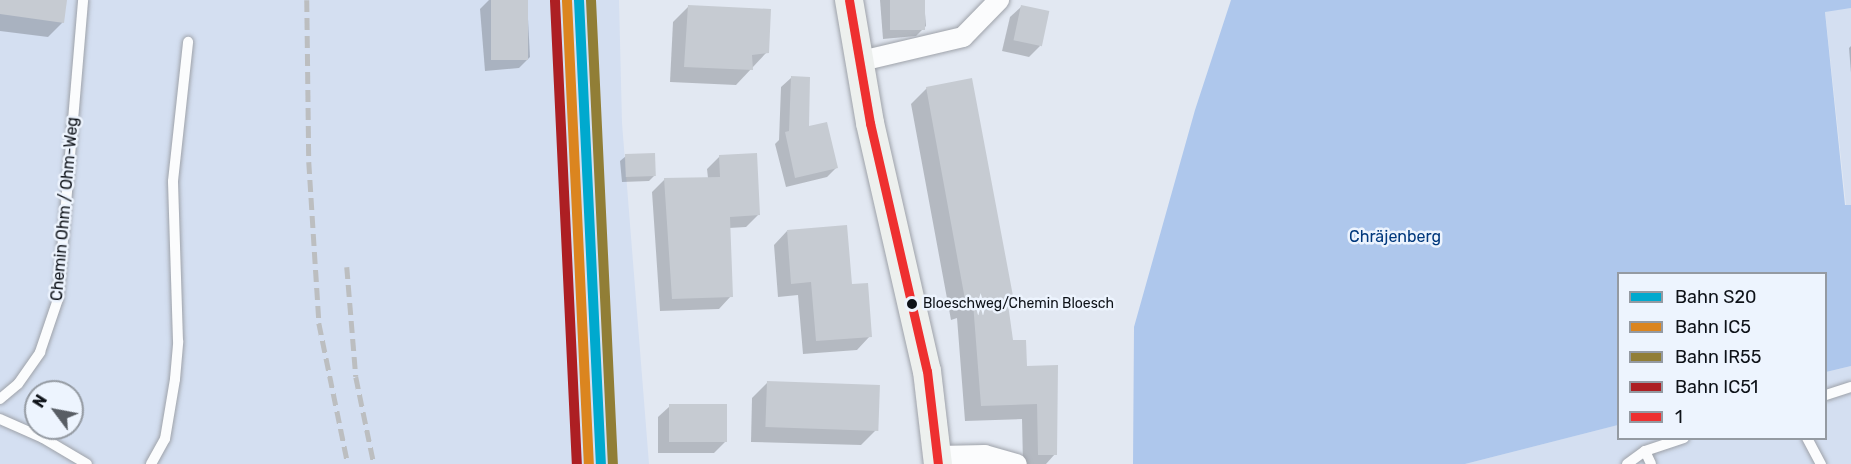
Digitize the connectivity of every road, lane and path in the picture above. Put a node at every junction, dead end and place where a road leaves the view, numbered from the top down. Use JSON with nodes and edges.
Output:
{"nodes":[{"id":1,"x":84,"y":0,"type":"edge"},
{"id":2,"x":849,"y":0,"type":"edge"},
{"id":3,"x":999,"y":0,"type":"edge"},
{"id":4,"x":188,"y":42,"type":"dead end"},
{"id":5,"x":858,"y":62,"type":"junction"},
{"id":6,"x":1851,"y":387,"type":"edge"},
{"id":7,"x":1827,"y":395,"type":"edge"},
{"id":8,"x":0,"y":399,"type":"edge"},
{"id":9,"x":0,"y":419,"type":"edge"},
{"id":10,"x":1678,"y":440,"type":"edge"},
{"id":11,"x":1808,"y":440,"type":"edge"},
{"id":12,"x":1645,"y":451,"type":"junction"},
{"id":13,"x":938,"y":460,"type":"edge"},
{"id":14,"x":87,"y":464,"type":"edge"},
{"id":15,"x":152,"y":464,"type":"edge"},
{"id":16,"x":1017,"y":464,"type":"edge"},
{"id":17,"x":1627,"y":464,"type":"edge"},
{"id":18,"x":1651,"y":464,"type":"edge"},
{"id":19,"x":1821,"y":464,"type":"edge"}],
"edges":[{"from":1,"to":8,"type":"lane","name":"Chemin Ohm / Ohm-Weg"},
{"from":2,"to":5,"type":"main road"},
{"from":3,"to":5,"type":"street"},
{"from":4,"to":15,"type":"lane"},
{"from":5,"to":13,"type":"main road"},
{"from":6,"to":7,"type":"lane"},
{"from":9,"to":14,"type":"lane"},
{"from":10,"to":12,"type":"lane"},
{"from":11,"to":19,"type":"lane"},
{"from":12,"to":17,"type":"lane"},
{"from":12,"to":18,"type":"lane"},
{"from":13,"to":16,"type":"street"}]}
